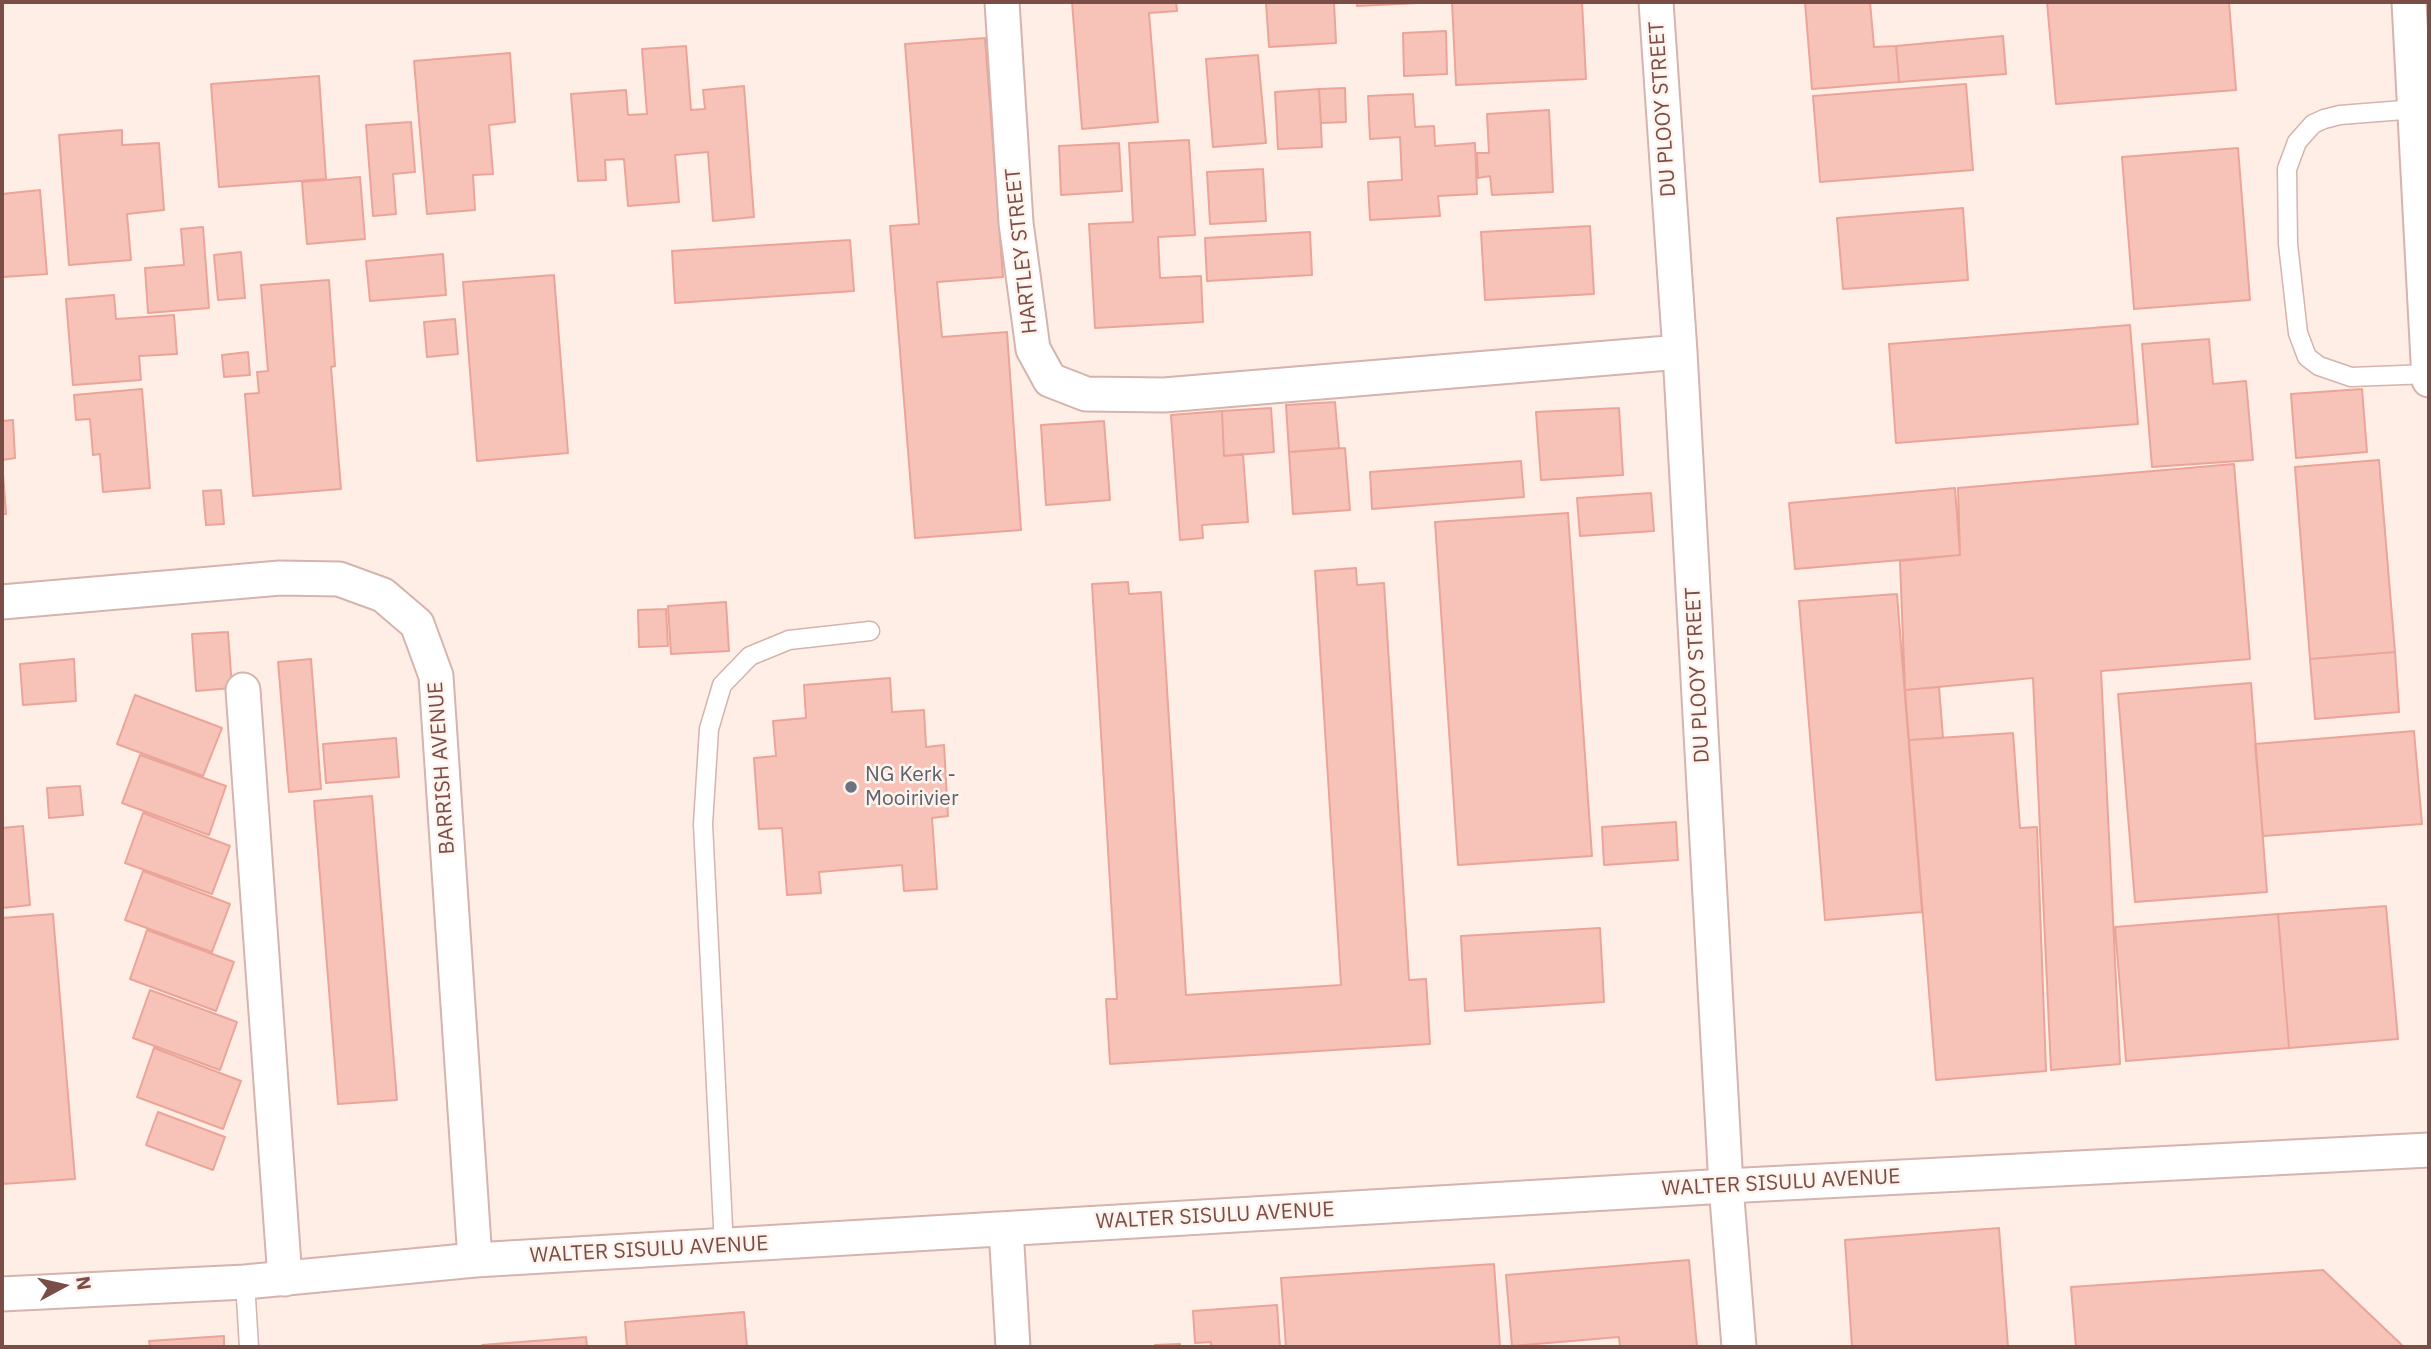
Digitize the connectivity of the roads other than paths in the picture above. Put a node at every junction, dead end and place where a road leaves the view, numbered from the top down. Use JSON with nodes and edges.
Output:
{"nodes":[{"id":1,"x":1002,"y":2,"type":"edge"},
{"id":2,"x":1656,"y":2,"type":"edge"},
{"id":3,"x":2409,"y":2,"type":"edge"},
{"id":4,"x":2416,"y":109,"type":"junction"},
{"id":5,"x":1680,"y":352,"type":"junction"},
{"id":6,"x":2429,"y":374,"type":"edge"},
{"id":7,"x":2429,"y":380,"type":"edge"},
{"id":8,"x":2,"y":602,"type":"edge"},
{"id":9,"x":870,"y":631,"type":"dead end"},
{"id":10,"x":243,"y":690,"type":"dead end"},
{"id":11,"x":2429,"y":1150,"type":"edge"},
{"id":12,"x":1726,"y":1186,"type":"junction"},
{"id":13,"x":1006,"y":1229,"type":"junction"},
{"id":14,"x":724,"y":1247,"type":"junction"},
{"id":15,"x":475,"y":1260,"type":"junction"},
{"id":16,"x":285,"y":1279,"type":"junction"},
{"id":17,"x":245,"y":1282,"type":"junction"},
{"id":18,"x":2,"y":1294,"type":"edge"},
{"id":19,"x":249,"y":1347,"type":"edge"},
{"id":20,"x":1013,"y":1347,"type":"edge"},
{"id":21,"x":1739,"y":1347,"type":"edge"}],
"edges":[{"from":1,"to":5,"type":"street","name":"HARTLEY STREET"},
{"from":2,"to":5,"type":"street","name":"DU PLOOY STREET"},
{"from":3,"to":4,"type":"street"},
{"from":4,"to":6,"type":"street"},
{"from":4,"to":6,"type":"lane"},
{"from":5,"to":12,"type":"street","name":"DU PLOOY STREET"},
{"from":6,"to":7,"type":"street"},
{"from":8,"to":15,"type":"street","name":"BARRISH AVENUE"},
{"from":9,"to":14,"type":"lane"},
{"from":10,"to":16,"type":"street"},
{"from":11,"to":12,"type":"street","name":"WALTER SISULU AVENUE"},
{"from":12,"to":13,"type":"street","name":"WALTER SISULU AVENUE"},
{"from":12,"to":21,"type":"street","name":"DU PLOOY STREET"},
{"from":13,"to":14,"type":"street","name":"WALTER SISULU AVENUE"},
{"from":13,"to":20,"type":"street"},
{"from":14,"to":15,"type":"street","name":"WALTER SISULU AVENUE"},
{"from":15,"to":16,"type":"street","name":"WALTER SISULU AVENUE"},
{"from":16,"to":17,"type":"street","name":"WALTER SISULU AVENUE"},
{"from":17,"to":18,"type":"street","name":"WALTER SISULU AVENUE"},
{"from":17,"to":19,"type":"lane"}]}
